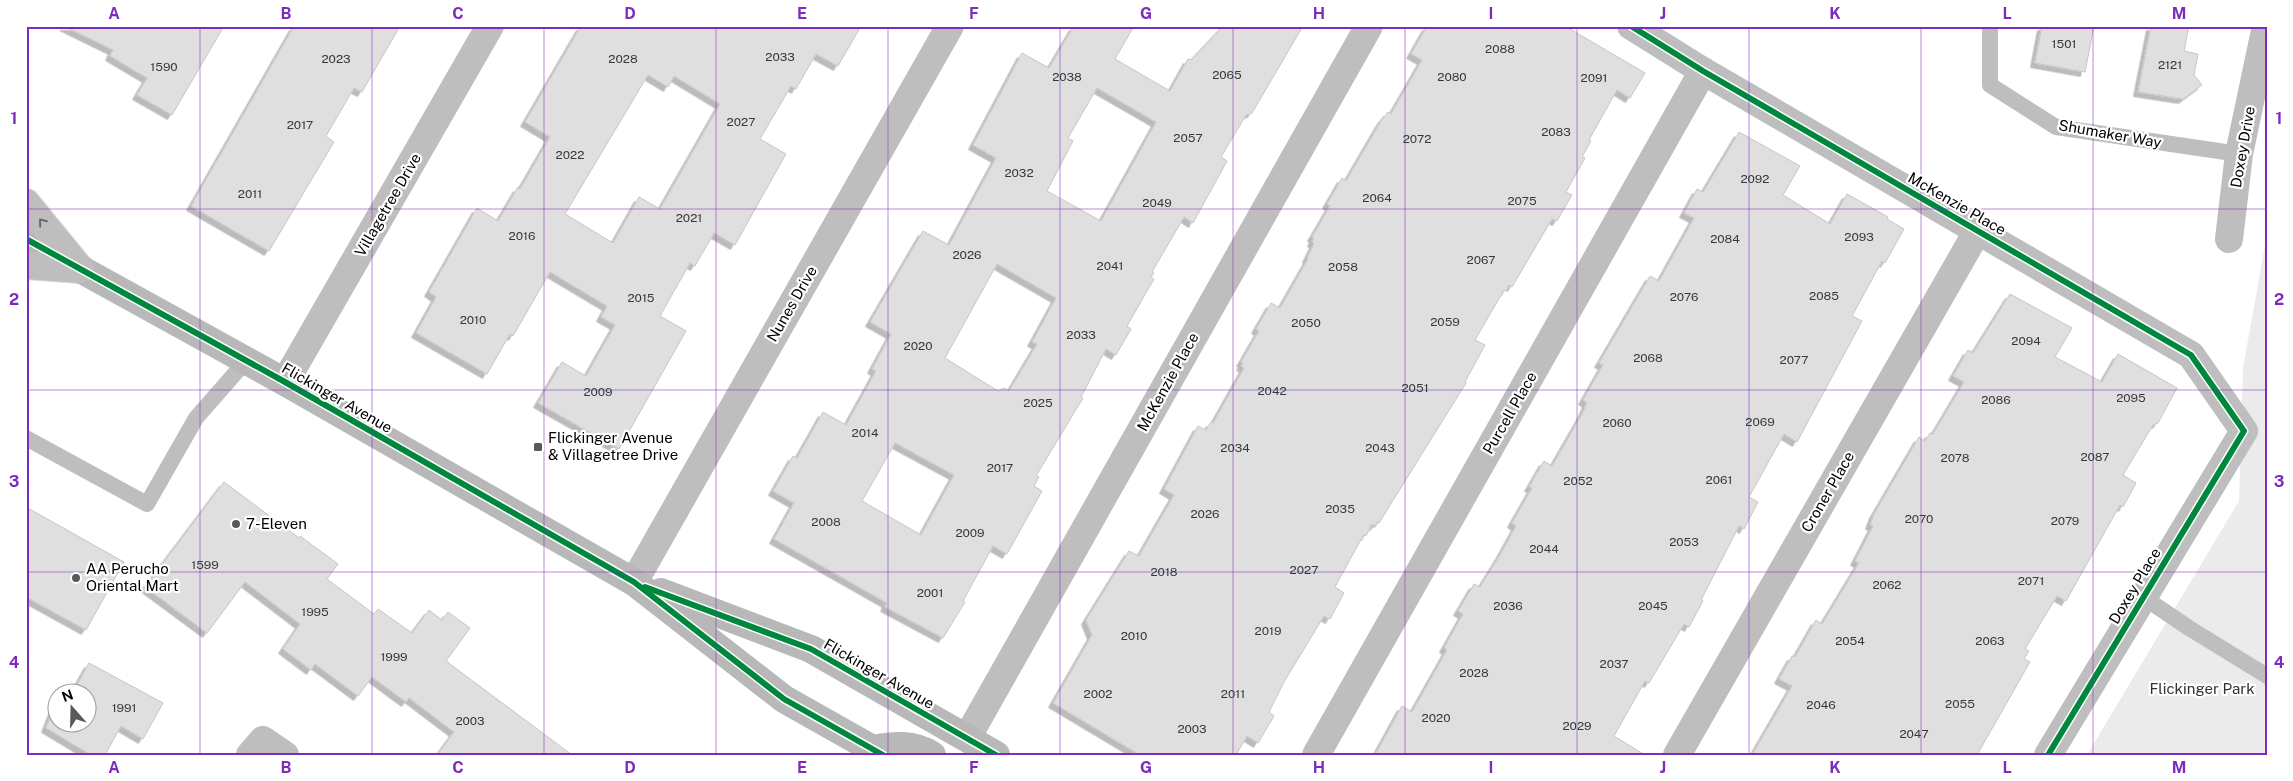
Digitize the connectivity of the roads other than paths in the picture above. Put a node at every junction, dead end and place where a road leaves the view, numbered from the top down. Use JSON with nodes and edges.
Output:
{"nodes":[{"id":1,"x":490,"y":26,"type":"edge"},
{"id":2,"x":950,"y":26,"type":"edge"},
{"id":3,"x":1369,"y":26,"type":"edge"},
{"id":4,"x":1631,"y":26,"type":"edge"},
{"id":5,"x":1990,"y":26,"type":"edge"},
{"id":6,"x":2266,"y":26,"type":"edge"},
{"id":7,"x":1703,"y":71,"type":"junction"},
{"id":8,"x":2239,"y":154,"type":"junction"},
{"id":9,"x":26,"y":203,"type":"edge"},
{"id":10,"x":1978,"y":230,"type":"junction"},
{"id":11,"x":26,"y":239,"type":"edge"},
{"id":12,"x":2229,"y":239,"type":"dead end"},
{"id":13,"x":26,"y":265,"type":"edge"},
{"id":14,"x":80,"y":269,"type":"junction"},
{"id":15,"x":246,"y":360,"type":"junction"},
{"id":16,"x":285,"y":382,"type":"junction"},
{"id":17,"x":2244,"y":431,"type":"joint"},
{"id":18,"x":26,"y":438,"type":"edge"},
{"id":19,"x":634,"y":582,"type":"junction"},
{"id":20,"x":2143,"y":596,"type":"junction"},
{"id":21,"x":2267,"y":676,"type":"edge"},
{"id":22,"x":967,"y":738,"type":"junction"},
{"id":23,"x":875,"y":753,"type":"edge"},
{"id":24,"x":250,"y":755,"type":"edge"},
{"id":25,"x":285,"y":755,"type":"edge"},
{"id":26,"x":932,"y":755,"type":"edge"},
{"id":27,"x":996,"y":755,"type":"edge"},
{"id":28,"x":1316,"y":755,"type":"edge"},
{"id":29,"x":1677,"y":755,"type":"edge"},
{"id":30,"x":2048,"y":755,"type":"edge"}],
"edges":[{"from":1,"to":16,"type":"street","name":"Villagetree Drive"},
{"from":2,"to":19,"type":"street","name":"Nunes Drive"},
{"from":3,"to":22,"type":"street","name":"McKenzie Place"},
{"from":4,"to":7,"type":"street","name":"McKenzie Place"},
{"from":5,"to":8,"type":"lane","name":"Shumaker Way"},
{"from":6,"to":8,"type":"street","name":"Doxey Drive"},
{"from":7,"to":10,"type":"street","name":"McKenzie Place"},
{"from":7,"to":28,"type":"street","name":"Purcell Place"},
{"from":8,"to":12,"type":"street","name":"Doxey Drive"},
{"from":14,"to":9,"type":"street","one_way":true},
{"from":10,"to":17,"type":"street","name":"McKenzie Place"},
{"from":10,"to":29,"type":"street","name":"Croner Place"},
{"from":11,"to":14,"type":"main road","name":"Flickinger Avenue"},
{"from":13,"to":14,"type":"street"},
{"from":14,"to":15,"type":"main road","name":"Flickinger Avenue"},
{"from":15,"to":16,"type":"main road","name":"Flickinger Avenue"},
{"from":15,"to":18,"type":"lane"},
{"from":16,"to":19,"type":"main road","name":"Flickinger Avenue"},
{"from":17,"to":20,"type":"street","name":"Doxey Place"},
{"from":19,"to":22,"type":"main road","name":"Flickinger Avenue"},
{"from":19,"to":23,"type":"main road","name":"Flickinger Avenue"},
{"from":20,"to":21,"type":"lane"},
{"from":20,"to":30,"type":"street","name":"Doxey Place"},
{"from":22,"to":27,"type":"main road","name":"Flickinger Avenue"},
{"from":23,"to":26,"type":"main road"},
{"from":24,"to":25,"type":"street"}]}
